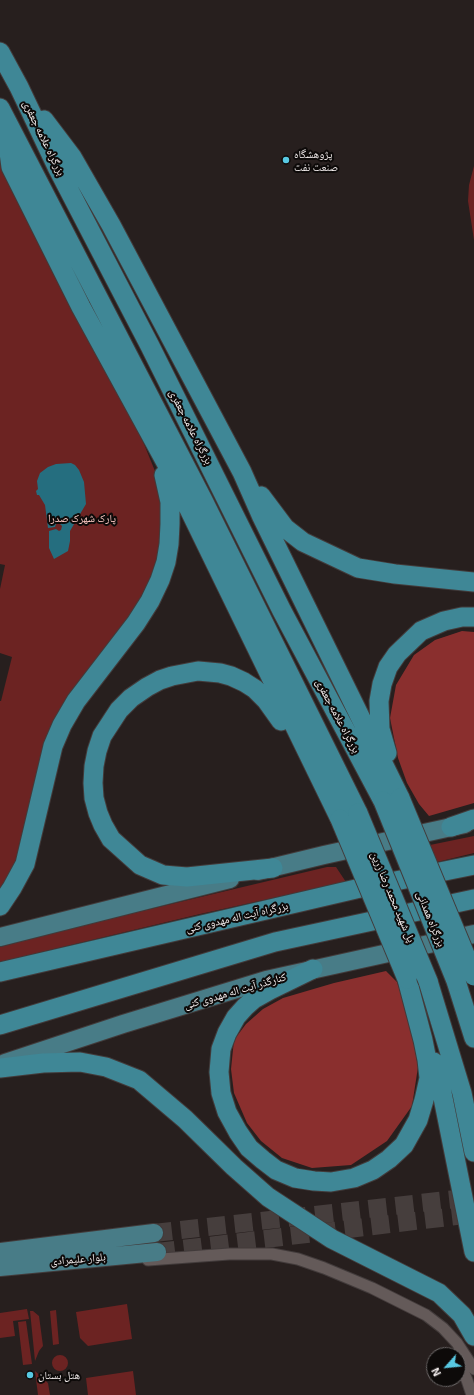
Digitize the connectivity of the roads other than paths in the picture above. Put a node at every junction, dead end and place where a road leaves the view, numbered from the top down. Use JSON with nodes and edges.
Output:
{"nodes":[{"id":1,"x":0,"y":52,"type":"edge"},
{"id":2,"x":19,"y":87,"type":"junction"},
{"id":3,"x":2,"y":110,"type":"edge"},
{"id":4,"x":152,"y":440,"type":"junction"},
{"id":5,"x":242,"y":472,"type":"junction"},
{"id":6,"x":474,"y":582,"type":"edge"},
{"id":7,"x":474,"y":617,"type":"edge"},
{"id":8,"x":322,"y":781,"type":"junction"},
{"id":9,"x":391,"y":800,"type":"junction"},
{"id":10,"x":358,"y":813,"type":"joint"},
{"id":11,"x":474,"y":819,"type":"edge"},
{"id":12,"x":474,"y":822,"type":"edge"},
{"id":13,"x":451,"y":827,"type":"junction"},
{"id":14,"x":474,"y":865,"type":"edge"},
{"id":15,"x":273,"y":868,"type":"junction"},
{"id":16,"x":474,"y":899,"type":"edge"},
{"id":17,"x":0,"y":906,"type":"edge"},
{"id":18,"x":474,"y":934,"type":"edge"},
{"id":19,"x":0,"y":937,"type":"edge"},
{"id":20,"x":313,"y":969,"type":"junction"},
{"id":21,"x":0,"y":972,"type":"edge"},
{"id":22,"x":465,"y":978,"type":"edge"},
{"id":23,"x":408,"y":979,"type":"junction"},
{"id":24,"x":0,"y":1025,"type":"edge"},
{"id":25,"x":474,"y":1038,"type":"edge"},
{"id":26,"x":0,"y":1064,"type":"edge"},
{"id":27,"x":0,"y":1068,"type":"edge"},
{"id":28,"x":474,"y":1152,"type":"edge"},
{"id":29,"x":154,"y":1234,"type":"tunnel mouth"},
{"id":30,"x":0,"y":1252,"type":"edge"},
{"id":31,"x":157,"y":1252,"type":"tunnel mouth"},
{"id":32,"x":474,"y":1252,"type":"edge"},
{"id":33,"x":0,"y":1267,"type":"edge"},
{"id":34,"x":0,"y":1275,"type":"edge"},
{"id":35,"x":426,"y":1315,"type":"junction"},
{"id":36,"x":474,"y":1336,"type":"edge"},
{"id":37,"x":451,"y":1347,"type":"edge"},
{"id":38,"x":474,"y":1369,"type":"edge"},
{"id":39,"x":466,"y":1378,"type":"edge"},
{"id":40,"x":472,"y":1395,"type":"edge"}],
"edges":[{"from":1,"to":2,"type":"highway","name":"بزرگراه علامه جعفری"},
{"from":2,"to":5,"type":"highway"},
{"from":2,"to":9,"type":"highway","name":"بزرگراه علامه جعفری"},
{"from":3,"to":4,"type":"highway"},
{"from":3,"to":10,"type":"highway","name":"بزرگراه علامه جعفری"},
{"from":4,"to":8,"type":"highway"},
{"from":4,"to":17,"type":"highway"},
{"from":5,"to":6,"type":"highway"},
{"from":5,"to":9,"type":"highway"},
{"from":7,"to":9,"type":"highway"},
{"from":8,"to":15,"type":"highway"},
{"from":8,"to":23,"type":"highway","bridge":true},
{"from":9,"to":22,"type":"highway","bridge":true},
{"from":10,"to":28,"type":"highway","name":"پل شهید محمد رضا زرین","bridge":true},
{"from":11,"to":13,"type":"highway"},
{"from":12,"to":13,"type":"main road"},
{"from":13,"to":15,"type":"main road"},
{"from":14,"to":21,"type":"highway","name":"بزرگراه آیت اله مهدوی کنی"},
{"from":15,"to":19,"type":"main road"},
{"from":16,"to":24,"type":"highway"},
{"from":18,"to":20,"type":"main road","name":"کنارگذر آیت اله مهدوی کنی"},
{"from":20,"to":23,"type":"highway"},
{"from":20,"to":26,"type":"main road","name":"کنارگذر آیت اله مهدوی کنی"},
{"from":22,"to":25,"type":"highway"},
{"from":23,"to":32,"type":"highway"},
{"from":27,"to":36,"type":"highway"},
{"from":29,"to":30,"type":"main road","name":"بلوار علیمرادی"},
{"from":31,"to":33,"type":"main road","name":"بلوار علیمرادی"},
{"from":34,"to":35,"type":"street"},
{"from":35,"to":37,"type":"street"},
{"from":35,"to":38,"type":"street"},
{"from":39,"to":40,"type":"street"}]}
